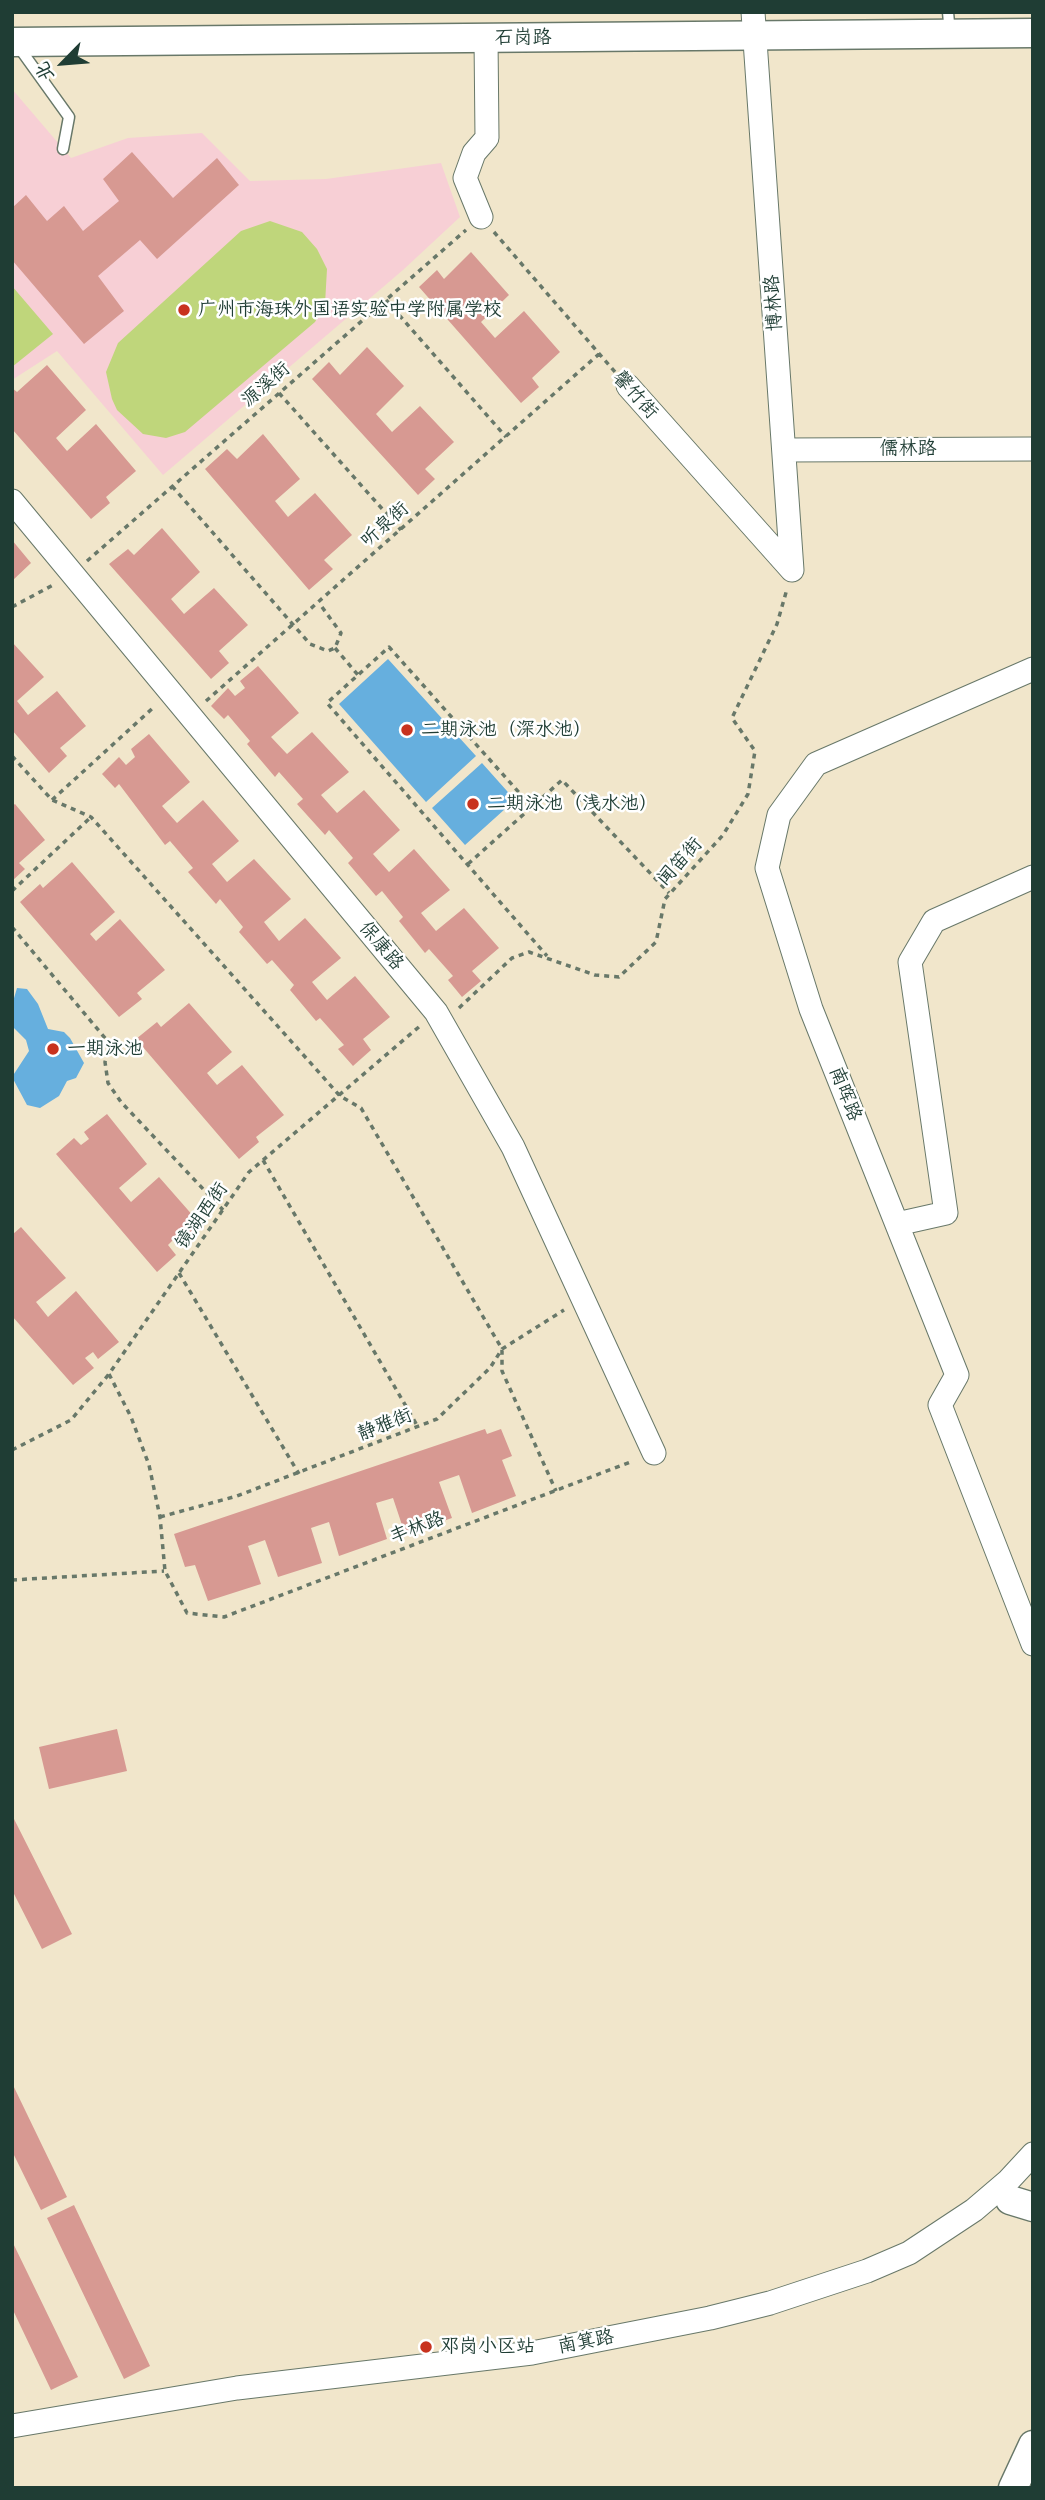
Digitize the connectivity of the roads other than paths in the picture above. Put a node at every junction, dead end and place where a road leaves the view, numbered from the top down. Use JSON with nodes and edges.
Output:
{"nodes":[{"id":1,"x":754,"y":24,"type":"edge"},
{"id":2,"x":949,"y":24,"type":"edge"},
{"id":3,"x":1033,"y":33,"type":"edge"},
{"id":4,"x":486,"y":38,"type":"junction"},
{"id":5,"x":14,"y":42,"type":"edge"},
{"id":6,"x":63,"y":149,"type":"dead end"},
{"id":7,"x":481,"y":217,"type":"road end"},
{"id":8,"x":628,"y":386,"type":"road end"},
{"id":9,"x":1033,"y":449,"type":"edge"},
{"id":10,"x":784,"y":450,"type":"junction"},
{"id":11,"x":12,"y":501,"type":"edge"},
{"id":12,"x":792,"y":570,"type":"joint"},
{"id":13,"x":1033,"y":669,"type":"edge"},
{"id":14,"x":1033,"y":877,"type":"edge"},
{"id":15,"x":897,"y":1224,"type":"junction"},
{"id":16,"x":654,"y":1453,"type":"road end"},
{"id":17,"x":1033,"y":1644,"type":"edge"},
{"id":18,"x":1033,"y":2154,"type":"edge"},
{"id":19,"x":12,"y":2426,"type":"edge"},
{"id":20,"x":1033,"y":2445,"type":"edge"},
{"id":21,"x":1013,"y":2488,"type":"edge"}],
"edges":[{"from":1,"to":2,"type":"street","name":"石岗路"},
{"from":1,"to":4,"type":"street","name":"石岗路"},
{"from":1,"to":10,"type":"street","name":"博林路"},
{"from":2,"to":3,"type":"street","name":"石岗路"},
{"from":4,"to":5,"type":"street","name":"石岗路"},
{"from":4,"to":7,"type":"street"},
{"from":5,"to":6,"type":"lane"},
{"from":8,"to":12,"type":"street","name":"馨竹街"},
{"from":9,"to":10,"type":"street","name":"儒林路"},
{"from":10,"to":12,"type":"street","name":"博林路"},
{"from":11,"to":16,"type":"street","name":"保康路"},
{"from":13,"to":15,"type":"street","name":"南晖路"},
{"from":14,"to":15,"type":"street"},
{"from":15,"to":17,"type":"street","name":"南晖路"},
{"from":18,"to":19,"type":"street","name":"南箕路"},
{"from":20,"to":21,"type":"street"}]}
